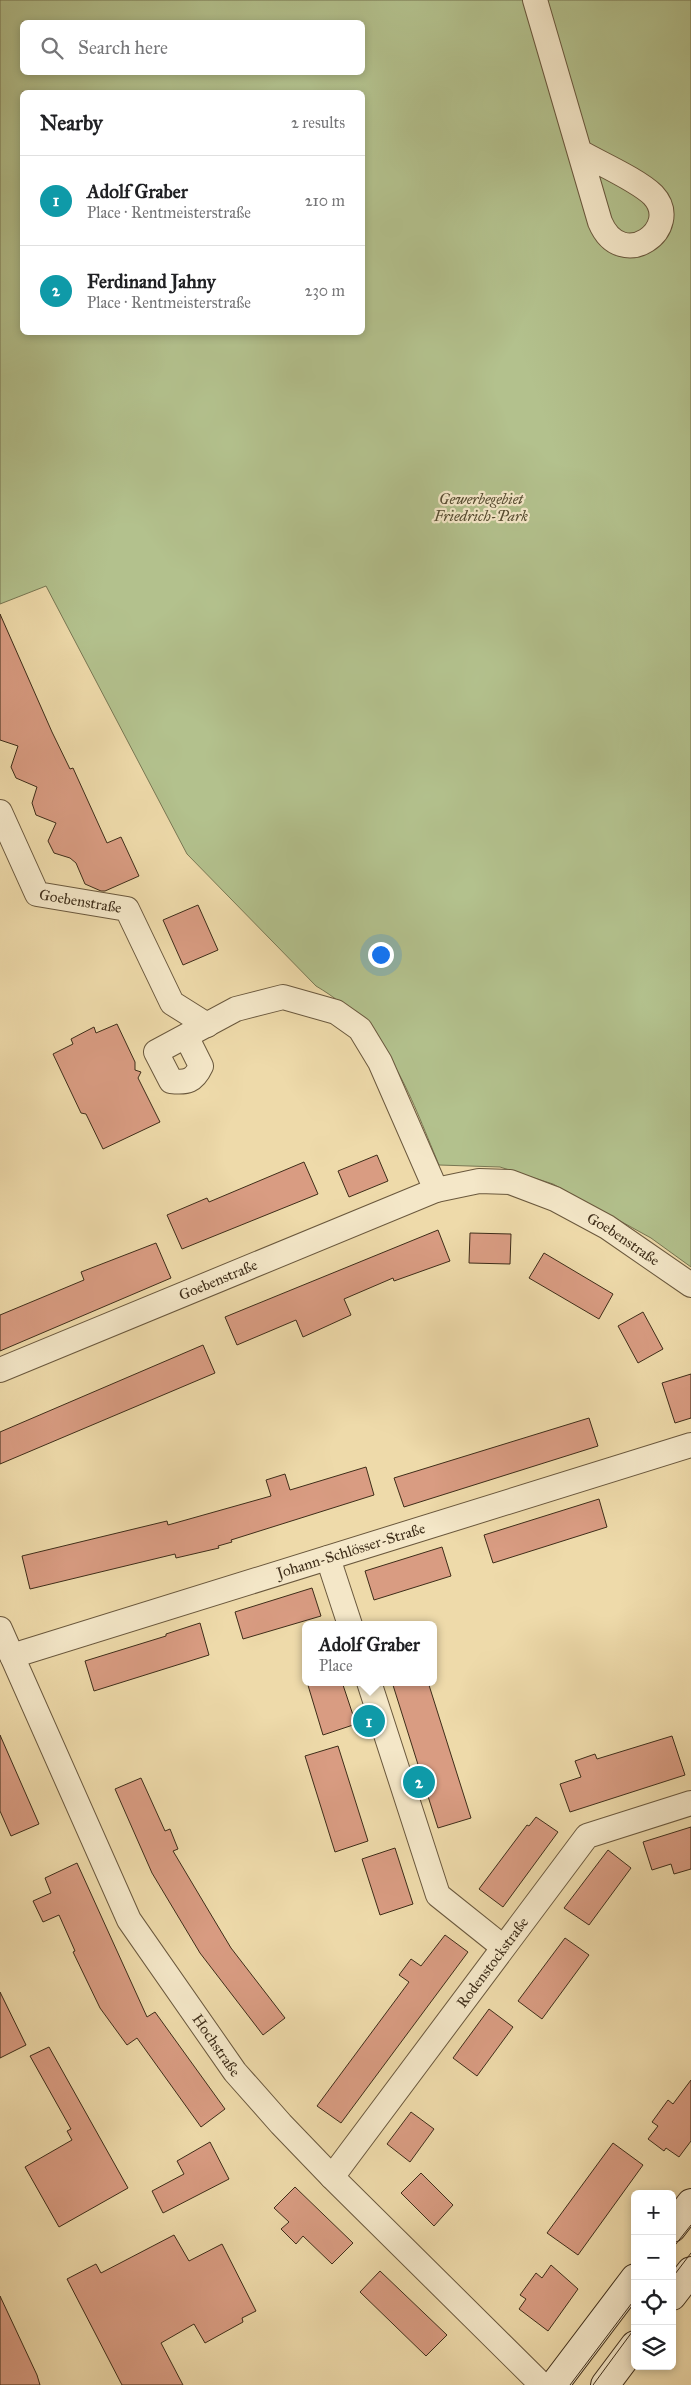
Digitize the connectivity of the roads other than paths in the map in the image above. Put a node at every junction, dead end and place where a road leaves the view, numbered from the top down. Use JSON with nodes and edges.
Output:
{"nodes":[{"id":1,"x":535,"y":0,"type":"edge"},
{"id":2,"x":580,"y":152,"type":"dead end"},
{"id":3,"x":0,"y":812,"type":"edge"},
{"id":4,"x":207,"y":1025,"type":"junction"},
{"id":5,"x":186,"y":1036,"type":"dead end"},
{"id":6,"x":436,"y":1190,"type":"junction"},
{"id":7,"x":691,"y":1285,"type":"edge"},
{"id":8,"x":0,"y":1370,"type":"edge"},
{"id":9,"x":691,"y":1446,"type":"edge"},
{"id":10,"x":328,"y":1558,"type":"junction"},
{"id":11,"x":349,"y":1621,"type":"edge"},
{"id":12,"x":0,"y":1629,"type":"edge"},
{"id":13,"x":12,"y":1656,"type":"junction"},
{"id":14,"x":370,"y":1686,"type":"edge"},
{"id":15,"x":691,"y":1803,"type":"edge"},
{"id":16,"x":504,"y":1947,"type":"junction"},
{"id":17,"x":332,"y":2177,"type":"junction"},
{"id":18,"x":691,"y":2203,"type":"edge"},
{"id":19,"x":676,"y":2223,"type":"edge"},
{"id":20,"x":691,"y":2271,"type":"edge"},
{"id":21,"x":633,"y":2280,"type":"edge"},
{"id":22,"x":676,"y":2291,"type":"edge"},
{"id":23,"x":631,"y":2351,"type":"edge"},
{"id":24,"x":542,"y":2385,"type":"edge"},
{"id":25,"x":554,"y":2385,"type":"edge"},
{"id":26,"x":605,"y":2385,"type":"edge"}],
"edges":[{"from":1,"to":2,"type":"street"},
{"from":3,"to":4,"type":"street","name":"Goebenstraße"},
{"from":4,"to":5,"type":"street"},
{"from":4,"to":6,"type":"street"},
{"from":6,"to":7,"type":"street","name":"Goebenstraße"},
{"from":6,"to":8,"type":"street","name":"Goebenstraße"},
{"from":9,"to":10,"type":"street","name":"Johann-Schlösser-Straße"},
{"from":10,"to":11,"type":"street"},
{"from":10,"to":13,"type":"street","name":"Johann-Schlösser-Straße"},
{"from":12,"to":13,"type":"street","name":"Hochstraße"},
{"from":13,"to":17,"type":"street","name":"Hochstraße"},
{"from":14,"to":16,"type":"street"},
{"from":15,"to":16,"type":"street","name":"Rodenstockstraße"},
{"from":16,"to":17,"type":"street","name":"Rodenstockstraße"},
{"from":17,"to":24,"type":"street","name":"Hochstraße"},
{"from":18,"to":19,"type":"main road"},
{"from":20,"to":22,"type":"main road"},
{"from":21,"to":25,"type":"main road"},
{"from":23,"to":26,"type":"main road"}]}
